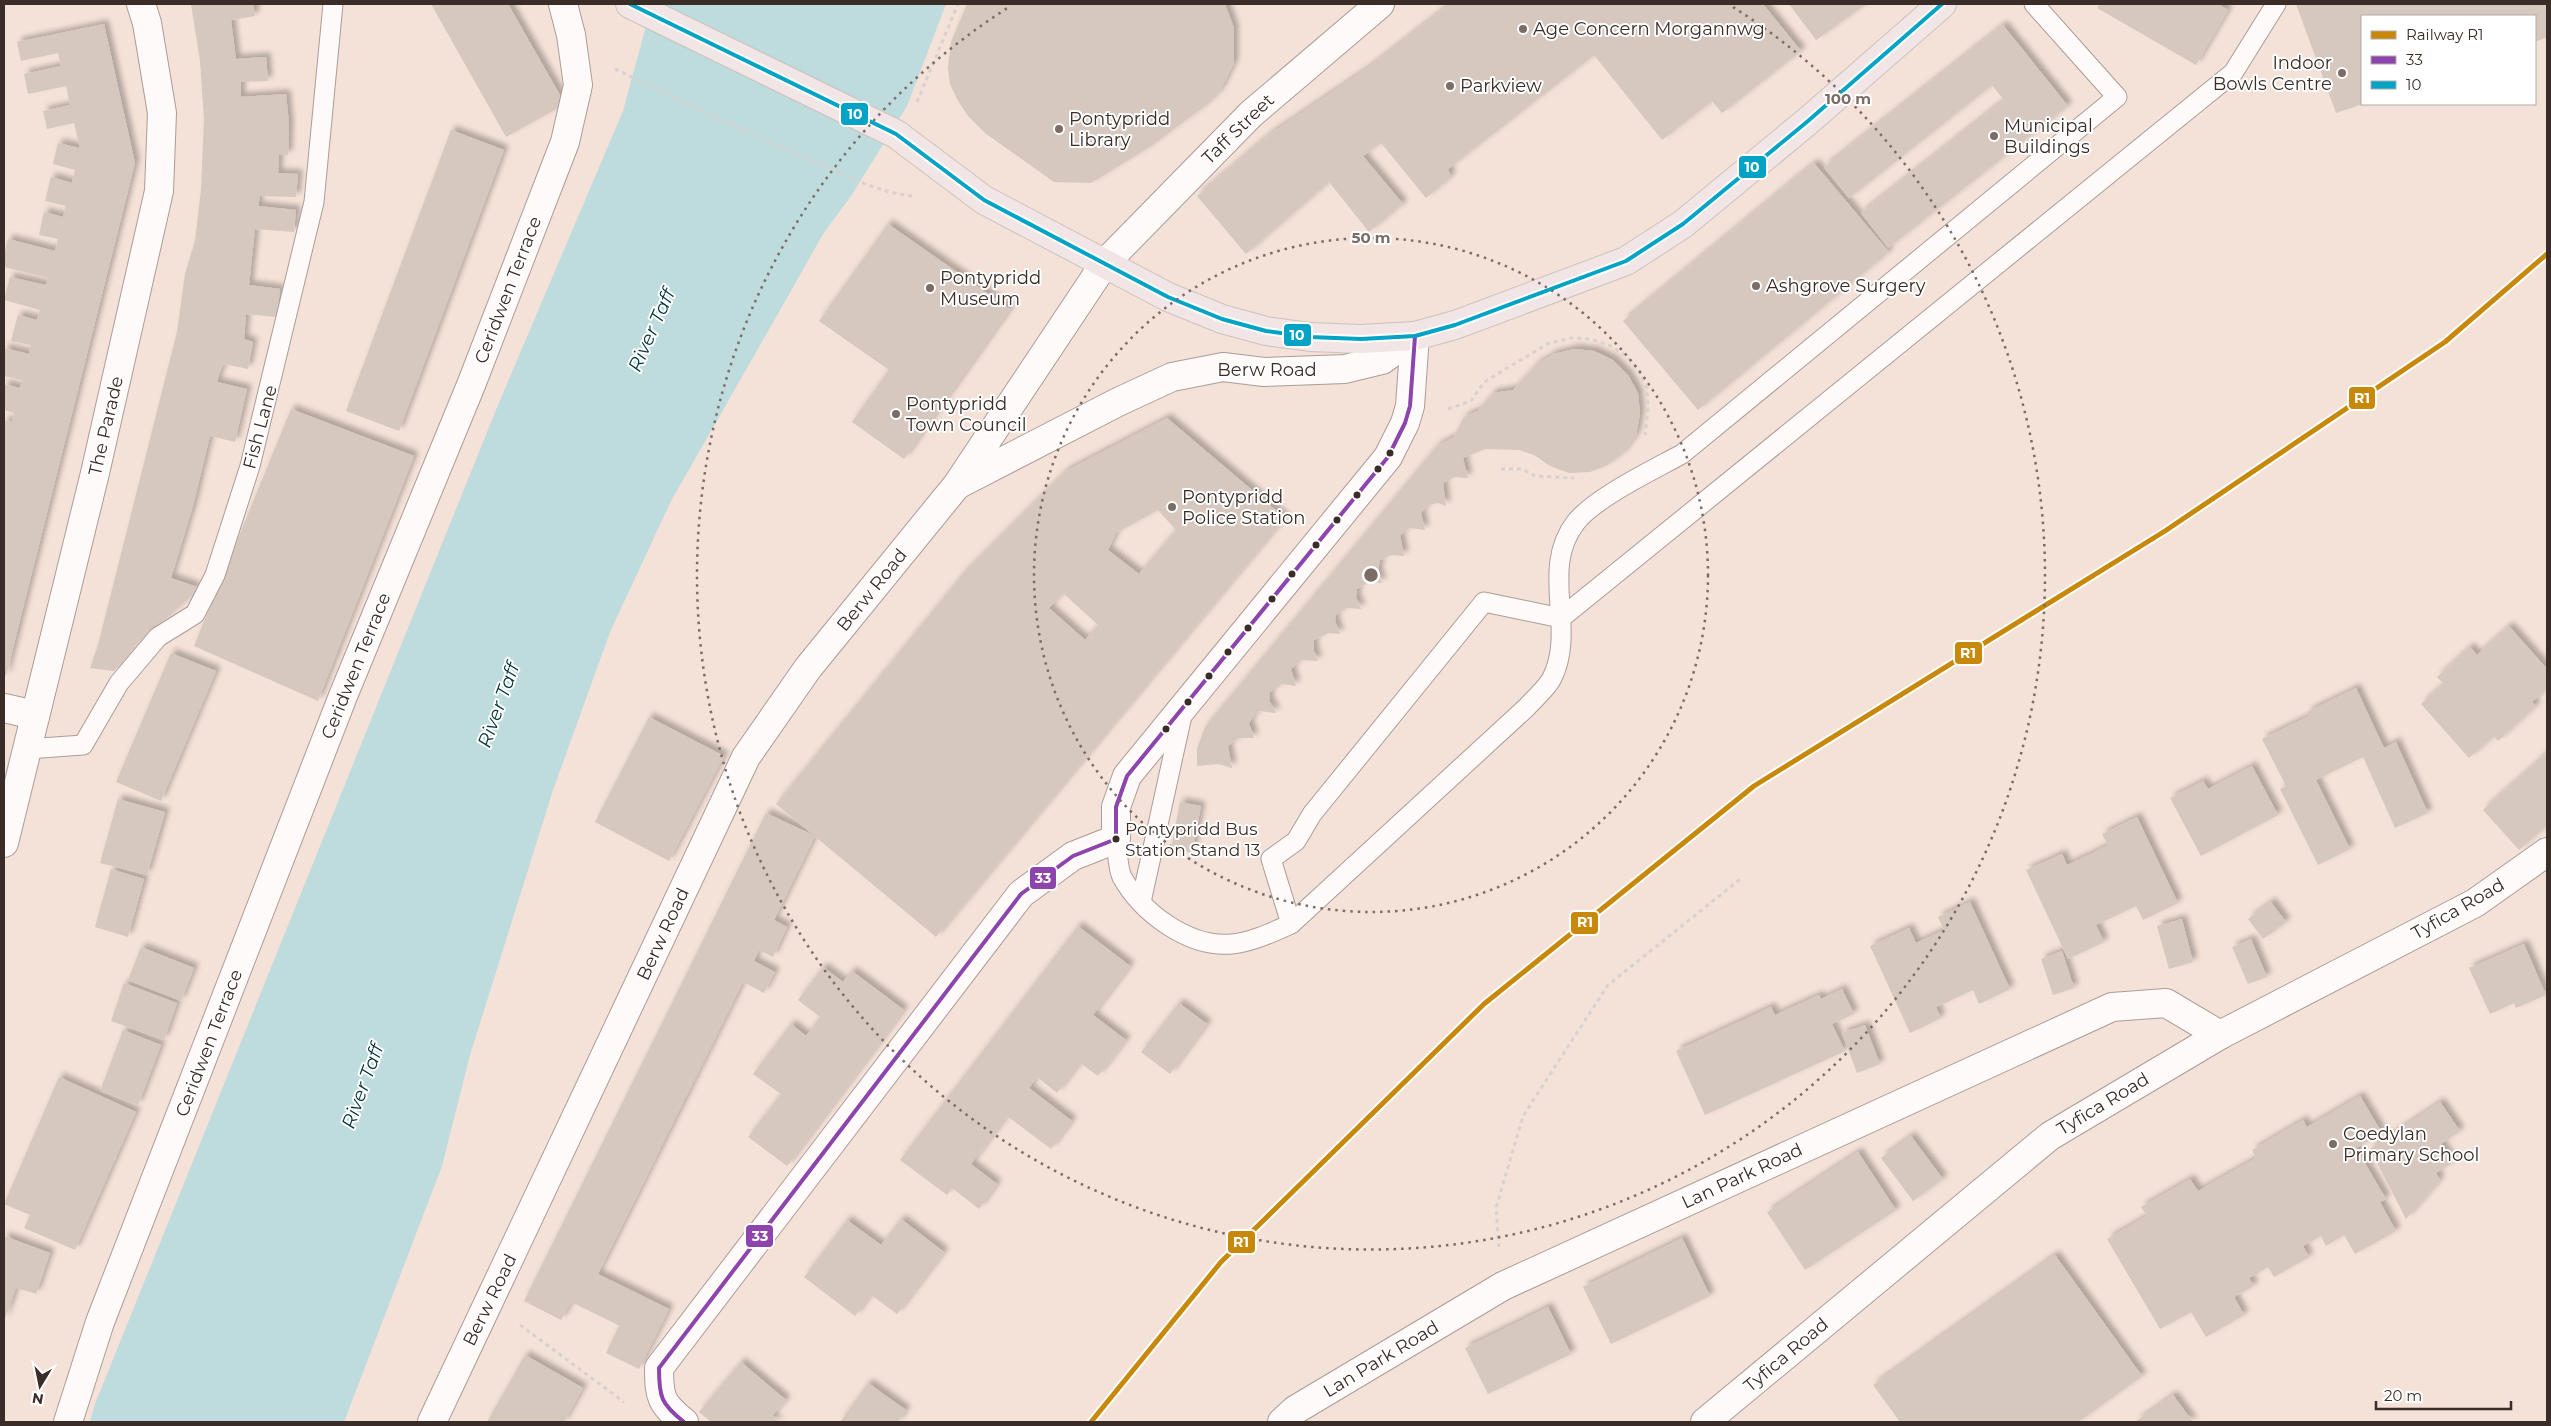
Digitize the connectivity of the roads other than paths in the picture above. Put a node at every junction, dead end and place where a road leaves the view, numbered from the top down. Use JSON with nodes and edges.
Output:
{"nodes":[{"id":1,"x":141,"y":4,"type":"edge"},
{"id":2,"x":332,"y":4,"type":"edge"},
{"id":3,"x":563,"y":4,"type":"edge"},
{"id":4,"x":630,"y":4,"type":"edge"},
{"id":5,"x":1380,"y":4,"type":"edge"},
{"id":6,"x":1942,"y":4,"type":"edge"},
{"id":7,"x":2034,"y":4,"type":"edge"},
{"id":8,"x":2276,"y":4,"type":"edge"},
{"id":9,"x":1105,"y":263,"type":"junction"},
{"id":10,"x":1414,"y":336,"type":"junction"},
{"id":11,"x":957,"y":485,"type":"junction"},
{"id":12,"x":1561,"y":618,"type":"junction"},
{"id":13,"x":1185,"y":702,"type":"junction"},
{"id":14,"x":4,"y":708,"type":"edge"},
{"id":15,"x":35,"y":715,"type":"junction"},
{"id":16,"x":27,"y":749,"type":"junction"},
{"id":17,"x":1116,"y":839,"type":"junction"},
{"id":18,"x":4,"y":843,"type":"edge"},
{"id":19,"x":2547,"y":852,"type":"edge"},
{"id":20,"x":1141,"y":902,"type":"junction"},
{"id":21,"x":1290,"y":924,"type":"junction"},
{"id":22,"x":2220,"y":1035,"type":"junction"},
{"id":23,"x":675,"y":1415,"type":"edge"},
{"id":24,"x":68,"y":1422,"type":"edge"},
{"id":25,"x":432,"y":1422,"type":"edge"},
{"id":26,"x":1282,"y":1422,"type":"edge"},
{"id":27,"x":1705,"y":1422,"type":"edge"}],
"edges":[{"from":1,"to":15,"type":"street","name":"The Parade"},
{"from":2,"to":16,"type":"lane","name":"Fish Lane"},
{"from":3,"to":24,"type":"street","name":"Ceridwen Terrace"},
{"from":4,"to":9,"type":"main road"},
{"from":5,"to":9,"type":"street","name":"Taff Street"},
{"from":6,"to":10,"type":"main road"},
{"from":7,"to":12,"type":"lane"},
{"from":8,"to":12,"type":"lane"},
{"from":9,"to":10,"type":"main road"},
{"from":9,"to":11,"type":"street","name":"Berw Road"},
{"from":10,"to":11,"type":"street","name":"Berw Road"},
{"from":10,"to":13,"type":"street"},
{"from":11,"to":25,"type":"street","name":"Berw Road"},
{"from":12,"to":21,"type":"lane"},
{"from":12,"to":21,"type":"lane"},
{"from":13,"to":17,"type":"street"},
{"from":13,"to":20,"type":"lane"},
{"from":14,"to":15,"type":"street"},
{"from":15,"to":16,"type":"street","name":"The Parade"},
{"from":16,"to":18,"type":"street","name":"The Parade"},
{"from":17,"to":20,"type":"lane"},
{"from":17,"to":23,"type":"street"},
{"from":19,"to":22,"type":"street","name":"Tyfica Road"},
{"from":20,"to":21,"type":"lane"},
{"from":22,"to":26,"type":"street","name":"Lan Park Road"},
{"from":22,"to":27,"type":"street","name":"Tyfica Road"}]}
